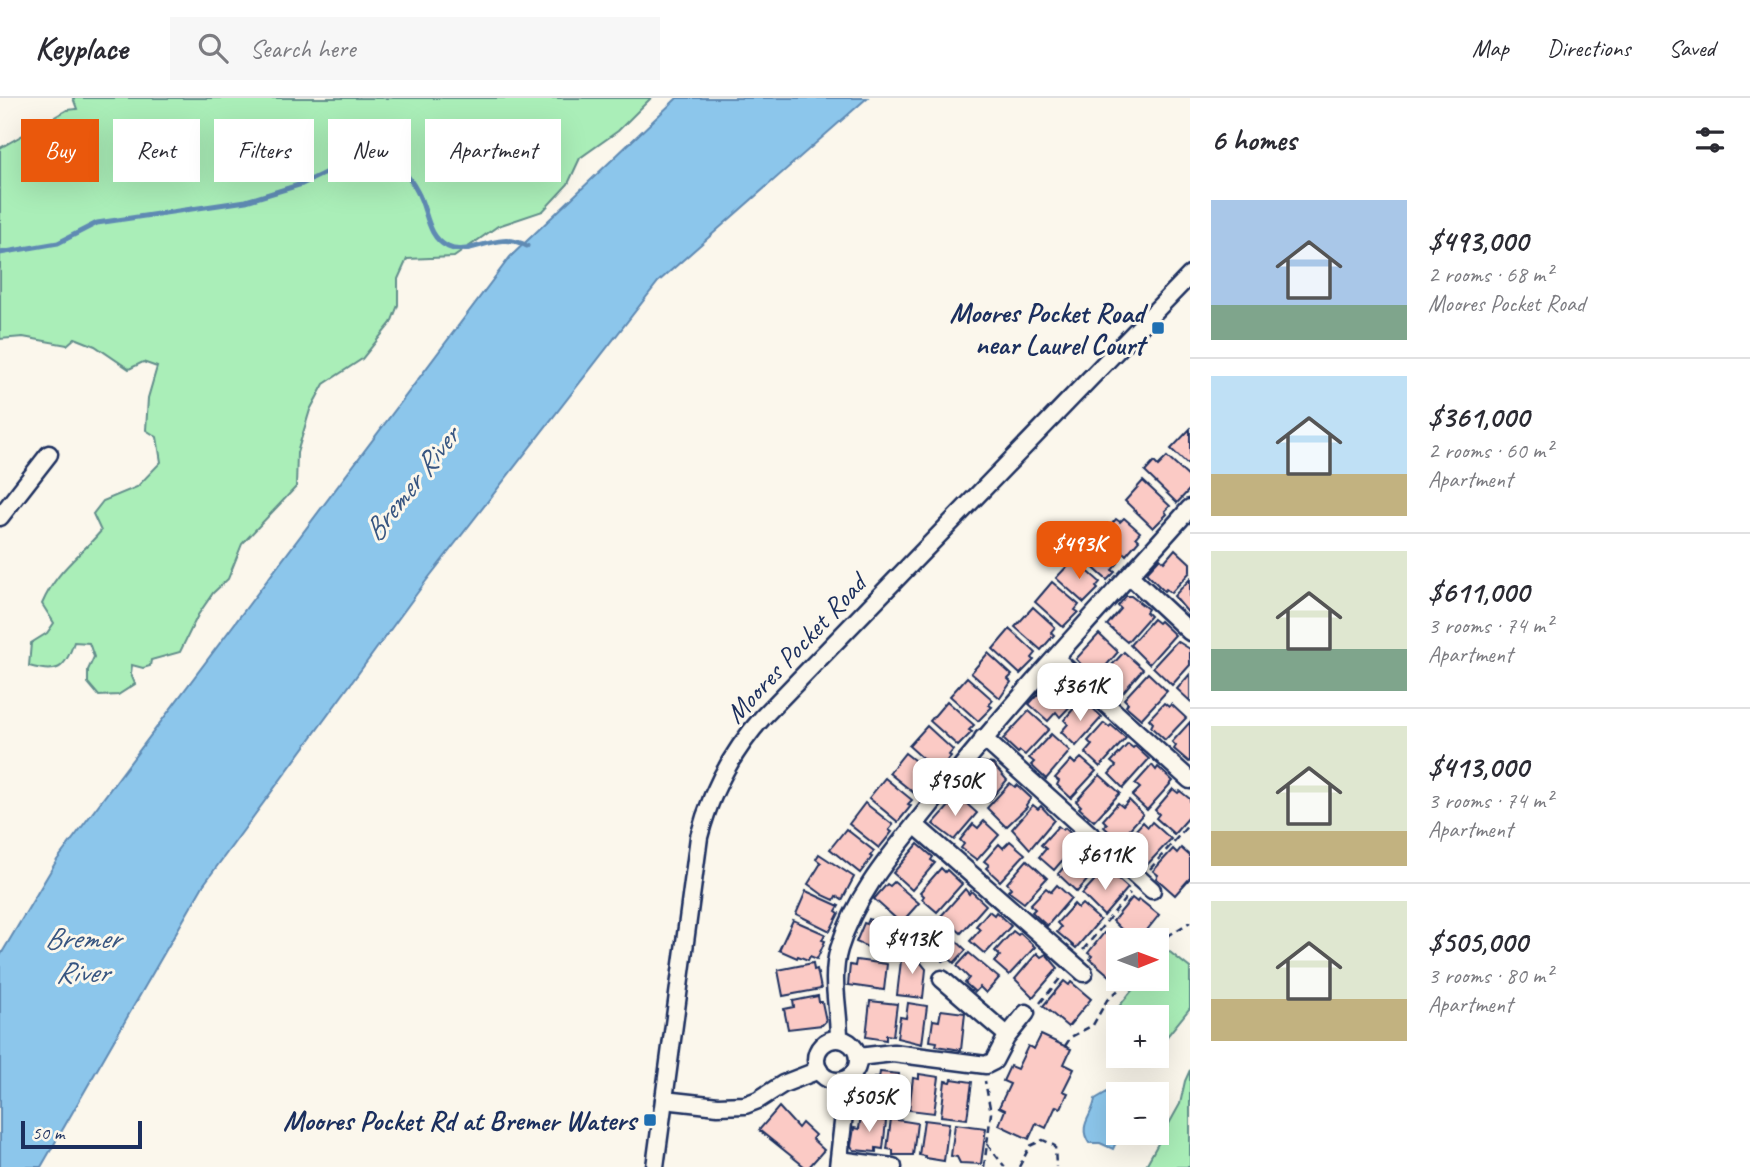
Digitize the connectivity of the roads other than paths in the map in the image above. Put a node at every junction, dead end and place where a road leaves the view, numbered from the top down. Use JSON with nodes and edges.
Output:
{"nodes":[{"id":1,"x":1190,"y":275,"type":"edge"},
{"id":2,"x":49,"y":454,"type":"dead end"},
{"id":3,"x":1190,"y":508,"type":"edge"},
{"id":4,"x":0,"y":517,"type":"edge"},
{"id":5,"x":1130,"y":576,"type":"junction"},
{"id":6,"x":1190,"y":632,"type":"edge"},
{"id":7,"x":1055,"y":658,"type":"junction"},
{"id":8,"x":984,"y":738,"type":"junction"},
{"id":9,"x":1190,"y":780,"type":"edge"},
{"id":10,"x":915,"y":825,"type":"junction"},
{"id":11,"x":1146,"y":885,"type":"road end"},
{"id":12,"x":1084,"y":973,"type":"dead end"},
{"id":13,"x":942,"y":979,"type":"dead end"},
{"id":14,"x":1026,"y":1013,"type":"road end"},
{"id":15,"x":1007,"y":1035,"type":"junction"},
{"id":16,"x":839,"y":1038,"type":"junction"},
{"id":17,"x":858,"y":1057,"type":"junction"},
{"id":18,"x":819,"y":1070,"type":"junction"},
{"id":19,"x":844,"y":1080,"type":"junction"},
{"id":20,"x":664,"y":1100,"type":"junction"},
{"id":21,"x":838,"y":1163,"type":"edge"},
{"id":22,"x":655,"y":1167,"type":"edge"},
{"id":23,"x":893,"y":1167,"type":"edge"}],
"edges":[{"from":1,"to":20,"type":"street","name":"Moores Pocket Road"},
{"from":2,"to":4,"type":"street"},
{"from":3,"to":5,"type":"street"},
{"from":5,"to":6,"type":"street"},
{"from":5,"to":7,"type":"street"},
{"from":7,"to":8,"type":"street"},
{"from":7,"to":9,"type":"street"},
{"from":8,"to":10,"type":"street"},
{"from":8,"to":11,"type":"street"},
{"from":10,"to":12,"type":"street"},
{"from":10,"to":16,"type":"street"},
{"from":13,"to":15,"type":"street"},
{"from":14,"to":15,"type":"street"},
{"from":15,"to":17,"type":"street"},
{"from":16,"to":17,"type":"street"},
{"from":16,"to":18,"type":"street"},
{"from":17,"to":19,"type":"street"},
{"from":18,"to":19,"type":"street"},
{"from":18,"to":20,"type":"street"},
{"from":19,"to":21,"type":"street"},
{"from":20,"to":22,"type":"street","name":"Moores Pocket Road"},
{"from":21,"to":23,"type":"street"}]}
